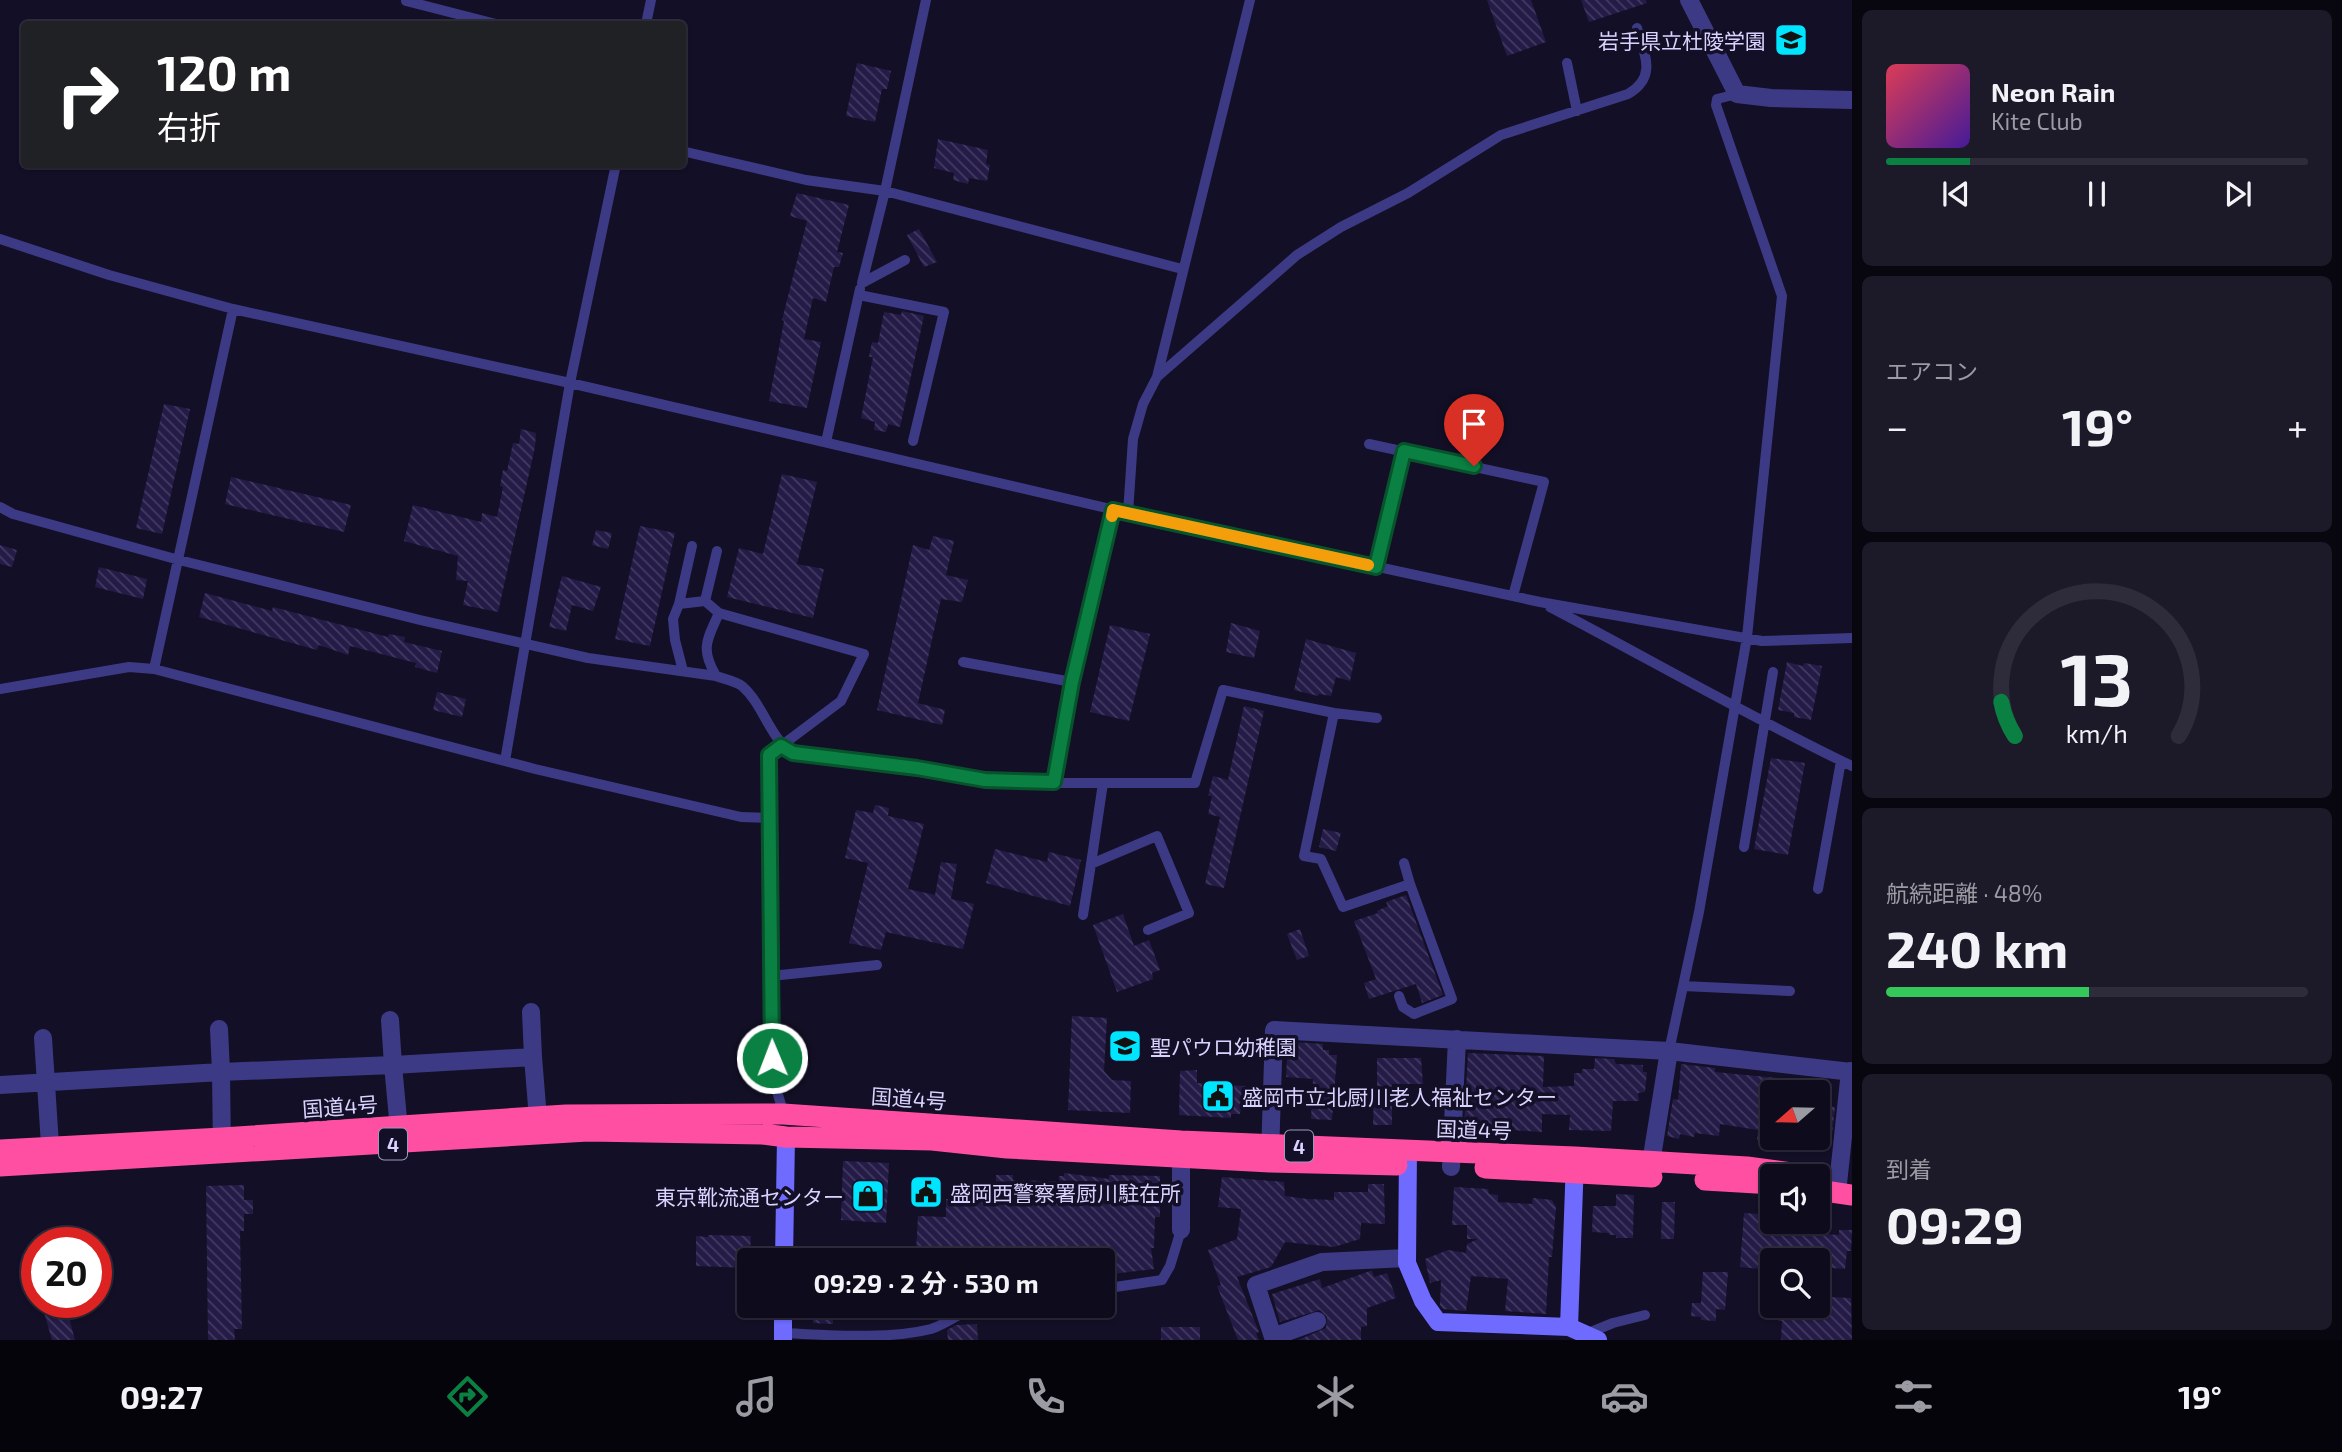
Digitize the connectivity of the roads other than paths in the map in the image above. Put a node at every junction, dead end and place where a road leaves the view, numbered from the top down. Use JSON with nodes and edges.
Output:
{"nodes":[{"id":1,"x":651,"y":0,"type":"edge"},
{"id":2,"x":926,"y":0,"type":"edge"},
{"id":3,"x":1250,"y":0,"type":"edge"},
{"id":4,"x":1689,"y":0,"type":"edge"},
{"id":5,"x":406,"y":1,"type":"edge"},
{"id":6,"x":484,"y":21,"type":"edge"},
{"id":7,"x":647,"y":21,"type":"edge"},
{"id":8,"x":1637,"y":28,"type":"dead end"},
{"id":9,"x":1567,"y":63,"type":"dead end"},
{"id":10,"x":1737,"y":94,"type":"junction"},
{"id":11,"x":1852,"y":100,"type":"edge"},
{"id":12,"x":1577,"y":111,"type":"junction"},
{"id":13,"x":686,"y":152,"type":"edge"},
{"id":14,"x":616,"y":168,"type":"edge"},
{"id":15,"x":885,"y":191,"type":"junction"},
{"id":16,"x":0,"y":239,"type":"edge"},
{"id":17,"x":905,"y":260,"type":"dead end"},
{"id":18,"x":1182,"y":269,"type":"junction"},
{"id":19,"x":862,"y":283,"type":"junction"},
{"id":20,"x":859,"y":295,"type":"junction"},
{"id":21,"x":233,"y":309,"type":"junction"},
{"id":22,"x":1157,"y":377,"type":"junction"},
{"id":23,"x":570,"y":383,"type":"junction"},
{"id":24,"x":913,"y":441,"type":"dead end"},
{"id":25,"x":827,"y":442,"type":"junction"},
{"id":26,"x":1370,"y":444,"type":"dead end"},
{"id":27,"x":1404,"y":451,"type":"junction"},
{"id":28,"x":0,"y":507,"type":"edge"},
{"id":29,"x":1113,"y":510,"type":"junction"},
{"id":30,"x":1128,"y":513,"type":"junction"},
{"id":31,"x":12,"y":514,"type":"junction"},
{"id":32,"x":0,"y":515,"type":"edge"},
{"id":33,"x":692,"y":546,"type":"dead end"},
{"id":34,"x":717,"y":551,"type":"dead end"},
{"id":35,"x":179,"y":560,"type":"junction"},
{"id":36,"x":1376,"y":567,"type":"junction"},
{"id":37,"x":1513,"y":596,"type":"junction"},
{"id":38,"x":705,"y":601,"type":"junction"},
{"id":39,"x":1540,"y":602,"type":"junction"},
{"id":40,"x":679,"y":604,"type":"junction"},
{"id":41,"x":719,"y":613,"type":"junction"},
{"id":42,"x":1747,"y":637,"type":"junction"},
{"id":43,"x":1852,"y":638,"type":"edge"},
{"id":44,"x":527,"y":644,"type":"junction"},
{"id":45,"x":963,"y":662,"type":"dead end"},
{"id":46,"x":154,"y":669,"type":"junction"},
{"id":47,"x":683,"y":671,"type":"junction"},
{"id":48,"x":1773,"y":672,"type":"dead end"},
{"id":49,"x":716,"y":676,"type":"junction"},
{"id":50,"x":1072,"y":682,"type":"junction"},
{"id":51,"x":0,"y":689,"type":"edge"},
{"id":52,"x":1734,"y":705,"type":"junction"},
{"id":53,"x":1334,"y":713,"type":"junction"},
{"id":54,"x":1377,"y":718,"type":"dead end"},
{"id":55,"x":1766,"y":723,"type":"junction"},
{"id":56,"x":781,"y":746,"type":"junction"},
{"id":57,"x":505,"y":761,"type":"junction"},
{"id":58,"x":1841,"y":761,"type":"junction"},
{"id":59,"x":1852,"y":766,"type":"edge"},
{"id":60,"x":1054,"y":782,"type":"junction"},
{"id":61,"x":1103,"y":783,"type":"junction"},
{"id":62,"x":769,"y":818,"type":"junction"},
{"id":63,"x":1744,"y":848,"type":"dead end"},
{"id":64,"x":1404,"y":863,"type":"dead end"},
{"id":65,"x":1091,"y":864,"type":"junction"},
{"id":66,"x":1410,"y":884,"type":"junction"},
{"id":67,"x":1818,"y":889,"type":"dead end"},
{"id":68,"x":1083,"y":915,"type":"dead end"},
{"id":69,"x":1147,"y":930,"type":"dead end"},
{"id":70,"x":877,"y":965,"type":"dead end"},
{"id":71,"x":771,"y":976,"type":"junction"},
{"id":72,"x":1683,"y":986,"type":"junction"},
{"id":73,"x":1790,"y":991,"type":"dead end"},
{"id":74,"x":1399,"y":996,"type":"dead end"},
{"id":75,"x":531,"y":1012,"type":"dead end"},
{"id":76,"x":390,"y":1020,"type":"dead end"},
{"id":77,"x":219,"y":1028,"type":"dead end"},
{"id":78,"x":43,"y":1038,"type":"dead end"},
{"id":79,"x":1457,"y":1039,"type":"junction"},
{"id":80,"x":1669,"y":1051,"type":"junction"},
{"id":81,"x":533,"y":1057,"type":"junction"},
{"id":82,"x":394,"y":1065,"type":"junction"},
{"id":83,"x":1851,"y":1071,"type":"edge"},
{"id":84,"x":220,"y":1072,"type":"junction"},
{"id":85,"x":47,"y":1082,"type":"junction"},
{"id":86,"x":0,"y":1085,"type":"edge"},
{"id":87,"x":783,"y":1114,"type":"junction"},
{"id":88,"x":539,"y":1126,"type":"junction"},
{"id":89,"x":400,"y":1135,"type":"junction"},
{"id":90,"x":786,"y":1137,"type":"junction"},
{"id":91,"x":222,"y":1146,"type":"junction"},
{"id":92,"x":1181,"y":1149,"type":"junction"},
{"id":93,"x":0,"y":1150,"type":"edge"},
{"id":94,"x":1270,"y":1154,"type":"junction"},
{"id":95,"x":51,"y":1155,"type":"junction"},
{"id":96,"x":1408,"y":1158,"type":"junction"},
{"id":97,"x":1451,"y":1160,"type":"junction"},
{"id":98,"x":1575,"y":1165,"type":"junction"},
{"id":99,"x":0,"y":1166,"type":"edge"},
{"id":100,"x":1649,"y":1170,"type":"junction"},
{"id":101,"x":1760,"y":1183,"type":"edge"},
{"id":102,"x":1833,"y":1184,"type":"edge"},
{"id":103,"x":1181,"y":1230,"type":"joint"},
{"id":104,"x":784,"y":1248,"type":"edge"},
{"id":105,"x":1407,"y":1258,"type":"junction"},
{"id":106,"x":1115,"y":1287,"type":"edge"},
{"id":107,"x":1645,"y":1315,"type":"dead end"},
{"id":108,"x":783,"y":1318,"type":"edge"},
{"id":109,"x":953,"y":1318,"type":"edge"},
{"id":110,"x":1317,"y":1321,"type":"dead end"},
{"id":111,"x":1584,"y":1334,"type":"edge"},
{"id":112,"x":783,"y":1337,"type":"edge"}],
"edges":[{"from":1,"to":7,"type":"lane"},
{"from":2,"to":15,"type":"lane"},
{"from":3,"to":18,"type":"lane"},
{"from":4,"to":10,"type":"street"},
{"from":5,"to":6,"type":"lane"},
{"from":8,"to":12,"type":"lane"},
{"from":9,"to":12,"type":"lane"},
{"from":10,"to":11,"type":"street"},
{"from":10,"to":42,"type":"lane"},
{"from":12,"to":22,"type":"lane"},
{"from":13,"to":15,"type":"lane"},
{"from":14,"to":23,"type":"lane"},
{"from":15,"to":18,"type":"lane"},
{"from":15,"to":19,"type":"lane"},
{"from":16,"to":21,"type":"lane"},
{"from":17,"to":19,"type":"lane"},
{"from":18,"to":22,"type":"lane"},
{"from":19,"to":20,"type":"lane"},
{"from":20,"to":24,"type":"lane"},
{"from":20,"to":25,"type":"lane"},
{"from":21,"to":23,"type":"lane"},
{"from":21,"to":35,"type":"lane"},
{"from":22,"to":30,"type":"lane"},
{"from":23,"to":25,"type":"lane"},
{"from":23,"to":44,"type":"lane"},
{"from":25,"to":29,"type":"lane"},
{"from":26,"to":27,"type":"lane"},
{"from":27,"to":36,"type":"lane"},
{"from":27,"to":37,"type":"lane"},
{"from":28,"to":31,"type":"lane"},
{"from":29,"to":30,"type":"lane"},
{"from":29,"to":50,"type":"lane"},
{"from":30,"to":36,"type":"lane"},
{"from":31,"to":32,"type":"lane"},
{"from":31,"to":35,"type":"lane"},
{"from":33,"to":40,"type":"lane"},
{"from":34,"to":38,"type":"lane"},
{"from":35,"to":44,"type":"lane"},
{"from":35,"to":46,"type":"lane"},
{"from":36,"to":37,"type":"lane"},
{"from":37,"to":39,"type":"lane"},
{"from":38,"to":40,"type":"lane"},
{"from":38,"to":41,"type":"lane"},
{"from":39,"to":42,"type":"lane"},
{"from":39,"to":52,"type":"lane"},
{"from":40,"to":47,"type":"lane"},
{"from":41,"to":49,"type":"lane"},
{"from":41,"to":56,"type":"lane"},
{"from":42,"to":43,"type":"lane"},
{"from":42,"to":52,"type":"lane"},
{"from":44,"to":47,"type":"lane"},
{"from":44,"to":57,"type":"lane"},
{"from":45,"to":50,"type":"lane"},
{"from":46,"to":51,"type":"lane"},
{"from":46,"to":57,"type":"lane"},
{"from":47,"to":49,"type":"lane"},
{"from":48,"to":55,"type":"lane"},
{"from":49,"to":56,"type":"lane"},
{"from":50,"to":60,"type":"lane"},
{"from":52,"to":55,"type":"lane"},
{"from":52,"to":72,"type":"lane"},
{"from":53,"to":54,"type":"lane"},
{"from":53,"to":61,"type":"lane"},
{"from":53,"to":66,"type":"lane"},
{"from":55,"to":58,"type":"lane"},
{"from":55,"to":63,"type":"lane"},
{"from":56,"to":60,"type":"lane"},
{"from":56,"to":62,"type":"lane"},
{"from":57,"to":62,"type":"lane"},
{"from":58,"to":59,"type":"lane"},
{"from":58,"to":67,"type":"lane"},
{"from":60,"to":61,"type":"lane"},
{"from":61,"to":65,"type":"lane"},
{"from":62,"to":71,"type":"lane"},
{"from":64,"to":66,"type":"lane"},
{"from":65,"to":68,"type":"lane"},
{"from":65,"to":69,"type":"lane"},
{"from":66,"to":74,"type":"lane"},
{"from":70,"to":71,"type":"lane"},
{"from":71,"to":87,"type":"lane"},
{"from":72,"to":73,"type":"lane"},
{"from":72,"to":80,"type":"lane"},
{"from":75,"to":81,"type":"street"},
{"from":76,"to":82,"type":"street"},
{"from":77,"to":84,"type":"street"},
{"from":78,"to":85,"type":"street"},
{"from":79,"to":80,"type":"street"},
{"from":79,"to":94,"type":"street"},
{"from":79,"to":97,"type":"street"},
{"from":80,"to":83,"type":"street"},
{"from":80,"to":100,"type":"street"},
{"from":81,"to":82,"type":"street"},
{"from":81,"to":88,"type":"street"},
{"from":82,"to":84,"type":"street"},
{"from":82,"to":89,"type":"street"},
{"from":83,"to":102,"type":"street"},
{"from":84,"to":85,"type":"street"},
{"from":84,"to":91,"type":"street"},
{"from":85,"to":86,"type":"street"},
{"from":85,"to":95,"type":"street"},
{"from":87,"to":88,"type":"highway","name":"国道4号","number":"4"},
{"from":87,"to":90,"type":"lane"},
{"from":87,"to":92,"type":"highway","name":"国道4号","number":"4"},
{"from":88,"to":89,"type":"highway","name":"国道4号","number":"4"},
{"from":88,"to":90,"type":"highway","name":"国道4号","number":"4"},
{"from":89,"to":91,"type":"highway","name":"国道4号","number":"4"},
{"from":90,"to":92,"type":"highway","name":"国道4号","number":"4"},
{"from":90,"to":104,"type":"street"},
{"from":91,"to":95,"type":"highway","name":"国道4号","number":"4"},
{"from":92,"to":94,"type":"highway","name":"国道4号","number":"4"},
{"from":92,"to":103,"type":"street"},
{"from":93,"to":95,"type":"highway","name":"国道4号","number":"4"},
{"from":94,"to":96,"type":"highway","name":"国道4号","number":"4"},
{"from":95,"to":99,"type":"highway","name":"国道4号","number":"4"},
{"from":96,"to":97,"type":"highway","name":"国道4号","number":"4"},
{"from":96,"to":105,"type":"street"},
{"from":97,"to":98,"type":"highway","name":"国道4号","number":"4"},
{"from":98,"to":100,"type":"highway","name":"国道4号","number":"4"},
{"from":98,"to":111,"type":"street"},
{"from":100,"to":101,"type":"highway","name":"国道4号","number":"4"},
{"from":100,"to":102,"type":"highway","name":"国道4号","number":"4"},
{"from":103,"to":106,"type":"lane"},
{"from":105,"to":110,"type":"street"},
{"from":105,"to":111,"type":"street"},
{"from":107,"to":111,"type":"lane"},
{"from":108,"to":112,"type":"street"},
{"from":109,"to":112,"type":"lane"}]}
